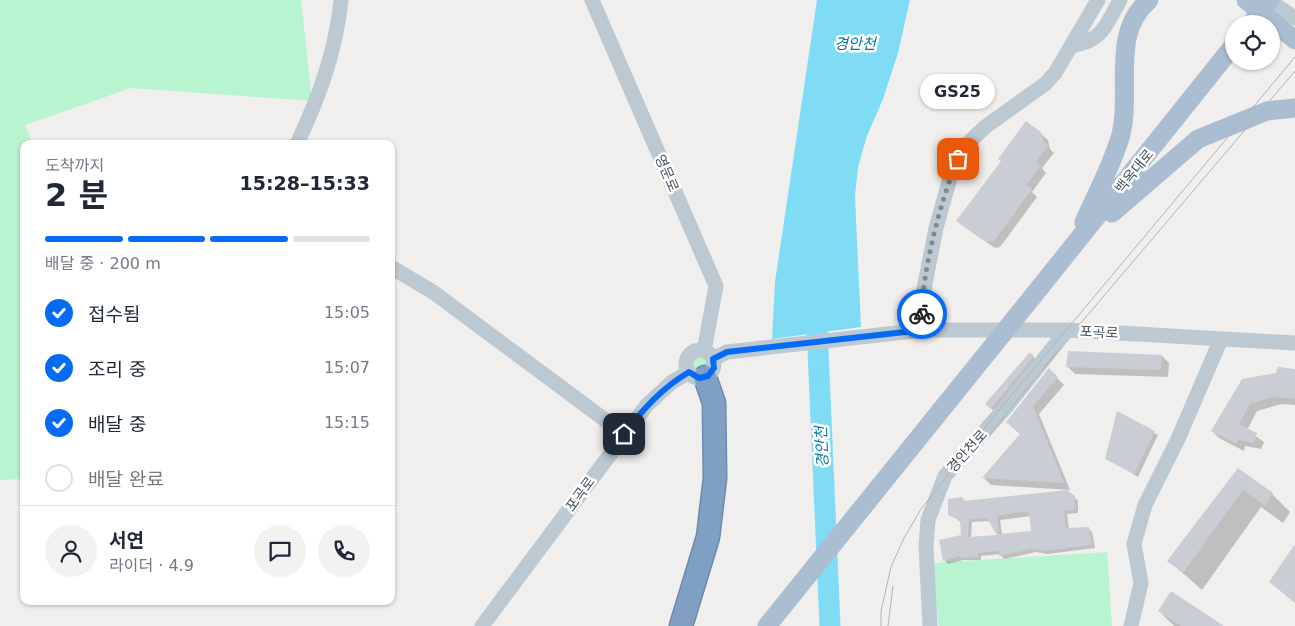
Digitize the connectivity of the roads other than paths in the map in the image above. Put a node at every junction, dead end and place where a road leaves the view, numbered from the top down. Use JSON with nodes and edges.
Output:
{"nodes":[{"id":1,"x":341,"y":0,"type":"edge"},
{"id":2,"x":592,"y":0,"type":"edge"},
{"id":3,"x":1098,"y":0,"type":"edge"},
{"id":4,"x":1120,"y":0,"type":"edge"},
{"id":5,"x":1149,"y":0,"type":"edge"},
{"id":6,"x":1246,"y":0,"type":"edge"},
{"id":7,"x":1269,"y":0,"type":"edge"},
{"id":8,"x":1258,"y":15,"type":"edge"},
{"id":9,"x":1295,"y":18,"type":"edge"},
{"id":10,"x":1295,"y":40,"type":"edge"},
{"id":11,"x":1071,"y":46,"type":"junction"},
{"id":12,"x":1225,"y":56,"type":"edge"},
{"id":13,"x":1295,"y":108,"type":"edge"},
{"id":14,"x":299,"y":140,"type":"edge"},
{"id":15,"x":1072,"y":248,"type":"junction"},
{"id":16,"x":395,"y":270,"type":"edge"},
{"id":17,"x":923,"y":330,"type":"junction"},
{"id":18,"x":1067,"y":330,"type":"junction"},
{"id":19,"x":1221,"y":339,"type":"junction"},
{"id":20,"x":1295,"y":343,"type":"edge"},
{"id":21,"x":703,"y":365,"type":"junction"},
{"id":22,"x":624,"y":434,"type":"junction"},
{"id":23,"x":482,"y":626,"type":"edge"},
{"id":24,"x":681,"y":626,"type":"edge"},
{"id":25,"x":766,"y":626,"type":"edge"},
{"id":26,"x":930,"y":626,"type":"edge"},
{"id":27,"x":1131,"y":626,"type":"edge"}],
"edges":[{"from":1,"to":14,"type":"street"},
{"from":2,"to":21,"type":"street","name":"영문로"},
{"from":3,"to":11,"type":"street"},
{"from":4,"to":11,"type":"street"},
{"from":5,"to":15,"type":"main road"},
{"from":6,"to":10,"type":"main road"},
{"from":7,"to":8,"type":"main road","bridge":true},
{"from":7,"to":9,"type":"street"},
{"from":11,"to":17,"type":"street"},
{"from":12,"to":15,"type":"main road","name":"백옥대로"},
{"from":13,"to":15,"type":"main road"},
{"from":15,"to":25,"type":"main road","name":"백옥대로","bridge":true},
{"from":16,"to":22,"type":"street"},
{"from":17,"to":18,"type":"street","name":"포곡로"},
{"from":17,"to":21,"type":"street","name":"포곡로"},
{"from":18,"to":19,"type":"street","name":"포곡로"},
{"from":18,"to":26,"type":"street","name":"경안천로"},
{"from":19,"to":20,"type":"street","name":"포곡로"},
{"from":19,"to":27,"type":"street"},
{"from":21,"to":22,"type":"street","name":"포곡로"},
{"from":21,"to":24,"type":"highway"},
{"from":22,"to":23,"type":"street","name":"포곡로"}]}
